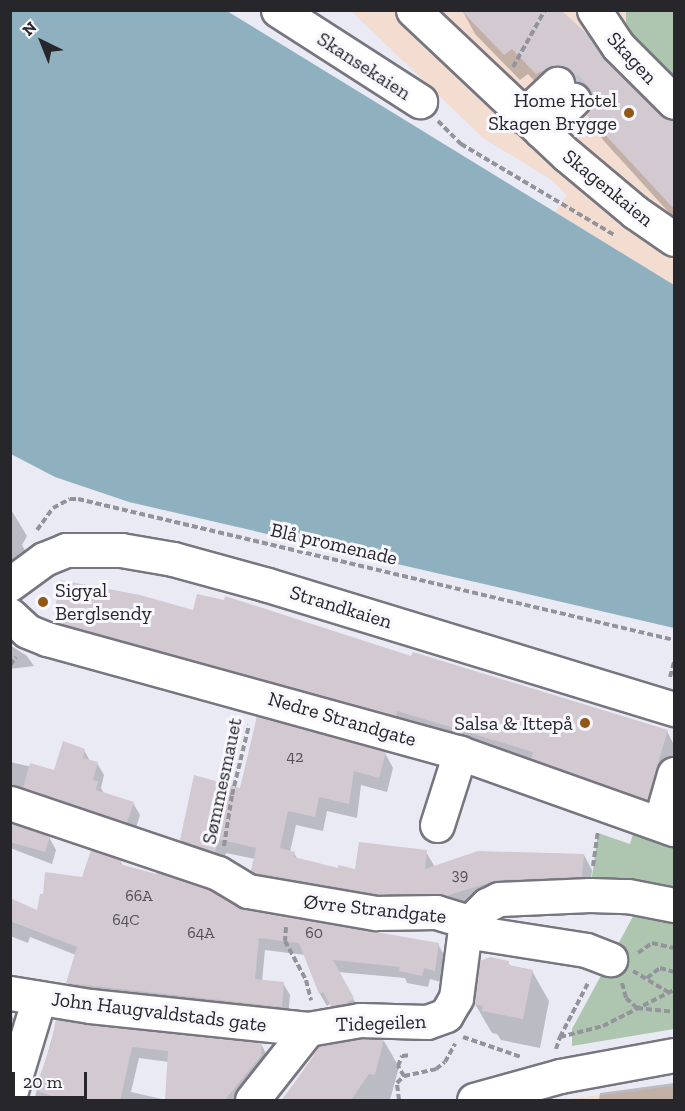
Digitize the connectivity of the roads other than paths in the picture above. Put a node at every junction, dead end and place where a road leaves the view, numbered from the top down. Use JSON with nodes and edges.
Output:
{"nodes":[{"id":1,"x":278,"y":10,"type":"edge"},
{"id":2,"x":413,"y":10,"type":"edge"},
{"id":3,"x":594,"y":10,"type":"edge"},
{"id":4,"x":565,"y":92,"type":"tunnel mouth"},
{"id":5,"x":420,"y":101,"type":"road end"},
{"id":6,"x":675,"y":102,"type":"edge"},
{"id":7,"x":532,"y":124,"type":"junction"},
{"id":8,"x":675,"y":239,"type":"edge"},
{"id":9,"x":10,"y":584,"type":"edge"},
{"id":10,"x":10,"y":615,"type":"edge"},
{"id":11,"x":671,"y":698,"type":"edge"},
{"id":12,"x":460,"y":753,"type":"junction"},
{"id":13,"x":675,"y":774,"type":"edge"},
{"id":14,"x":10,"y":803,"type":"edge"},
{"id":15,"x":437,"y":825,"type":"dead end"},
{"id":16,"x":667,"y":826,"type":"edge"},
{"id":17,"x":666,"y":897,"type":"edge"},
{"id":18,"x":466,"y":926,"type":"junction"},
{"id":19,"x":613,"y":961,"type":"road end"},
{"id":20,"x":25,"y":995,"type":"edge"},
{"id":21,"x":308,"y":1029,"type":"junction"},
{"id":22,"x":675,"y":1055,"type":"edge"},
{"id":23,"x":10,"y":1094,"type":"edge"},
{"id":24,"x":512,"y":1094,"type":"edge"},
{"id":25,"x":32,"y":1101,"type":"edge"},
{"id":26,"x":252,"y":1101,"type":"edge"},
{"id":27,"x":474,"y":1101,"type":"edge"}],
"edges":[{"from":1,"to":5,"type":"street","name":"Skansekaien"},
{"from":2,"to":7,"type":"street","name":"Skagenkaien"},
{"from":3,"to":6,"type":"street","name":"Skagen"},
{"from":4,"to":7,"type":"street"},
{"from":7,"to":8,"type":"street","name":"Skagenkaien"},
{"from":9,"to":11,"type":"street","name":"Strandkaien"},
{"from":10,"to":12,"type":"street","name":"Nedre Strandgate"},
{"from":12,"to":15,"type":"street"},
{"from":12,"to":16,"type":"street","name":"Nedre Strandgate"},
{"from":13,"to":16,"type":"street"},
{"from":14,"to":18,"type":"street","name":"Øvre Strandgate"},
{"from":17,"to":18,"type":"street","name":"Øvre Strandgate"},
{"from":18,"to":19,"type":"street","name":"Øvre Strandgate"},
{"from":18,"to":21,"type":"street","name":"Tidegeilen"},
{"from":20,"to":21,"type":"street","name":"John Haugvaldstads gate"},
{"from":20,"to":23,"type":"street"},
{"from":21,"to":26,"type":"street","name":"Tidegeilen"},
{"from":22,"to":24,"type":"street"},
{"from":23,"to":25,"type":"street"},
{"from":24,"to":27,"type":"street"}]}
